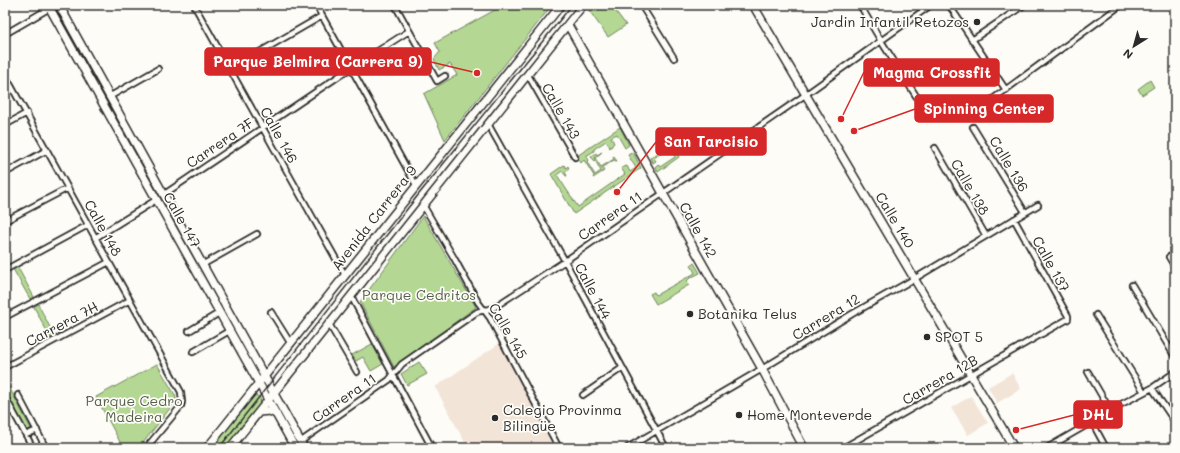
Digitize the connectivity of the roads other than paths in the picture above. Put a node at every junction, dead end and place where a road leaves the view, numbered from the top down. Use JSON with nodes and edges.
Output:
{"nodes":[{"id":1,"x":59,"y":5,"type":"edge"},
{"id":2,"x":194,"y":5,"type":"edge"},
{"id":3,"x":316,"y":5,"type":"edge"},
{"id":4,"x":395,"y":5,"type":"edge"},
{"id":5,"x":561,"y":5,"type":"edge"},
{"id":6,"x":583,"y":5,"type":"edge"},
{"id":7,"x":641,"y":5,"type":"edge"},
{"id":8,"x":753,"y":5,"type":"edge"},
{"id":9,"x":860,"y":5,"type":"edge"},
{"id":10,"x":931,"y":5,"type":"edge"},
{"id":11,"x":949,"y":5,"type":"edge"},
{"id":12,"x":1121,"y":5,"type":"edge"},
{"id":13,"x":51,"y":6,"type":"edge"},
{"id":14,"x":1021,"y":6,"type":"edge"},
{"id":15,"x":322,"y":16,"type":"junction"},
{"id":16,"x":568,"y":25,"type":"junction"},
{"id":17,"x":409,"y":31,"type":"junction"},
{"id":18,"x":5,"y":34,"type":"edge"},
{"id":19,"x":972,"y":40,"type":"junction"},
{"id":20,"x":881,"y":41,"type":"junction"},
{"id":21,"x":674,"y":58,"type":"dead end"},
{"id":22,"x":351,"y":68,"type":"junction"},
{"id":23,"x":158,"y":69,"type":"dead end"},
{"id":24,"x":230,"y":69,"type":"junction"},
{"id":25,"x":5,"y":75,"type":"edge"},
{"id":26,"x":528,"y":75,"type":"junction"},
{"id":27,"x":445,"y":76,"type":"dead end"},
{"id":28,"x":1006,"y":90,"type":"junction"},
{"id":29,"x":805,"y":95,"type":"junction"},
{"id":30,"x":109,"y":97,"type":"junction"},
{"id":31,"x":918,"y":99,"type":"dead end"},
{"id":32,"x":982,"y":107,"type":"dead end"},
{"id":33,"x":27,"y":114,"type":"junction"},
{"id":34,"x":488,"y":124,"type":"junction"},
{"id":35,"x":5,"y":125,"type":"edge"},
{"id":36,"x":973,"y":126,"type":"dead end"},
{"id":37,"x":262,"y":127,"type":"junction"},
{"id":38,"x":935,"y":148,"type":"dead end"},
{"id":39,"x":47,"y":150,"type":"junction"},
{"id":40,"x":576,"y":157,"type":"dead end"},
{"id":41,"x":5,"y":173,"type":"edge"},
{"id":42,"x":416,"y":185,"type":"junction"},
{"id":43,"x":68,"y":188,"type":"junction"},
{"id":44,"x":663,"y":193,"type":"junction"},
{"id":45,"x":163,"y":196,"type":"junction"},
{"id":46,"x":156,"y":200,"type":"junction"},
{"id":47,"x":423,"y":205,"type":"junction"},
{"id":48,"x":1038,"y":205,"type":"dead end"},
{"id":49,"x":1025,"y":212,"type":"junction"},
{"id":50,"x":1014,"y":219,"type":"junction"},
{"id":51,"x":5,"y":221,"type":"edge"},
{"id":52,"x":88,"y":225,"type":"junction"},
{"id":53,"x":257,"y":234,"type":"dead end"},
{"id":54,"x":986,"y":236,"type":"junction"},
{"id":55,"x":95,"y":238,"type":"junction"},
{"id":56,"x":1169,"y":257,"type":"dead end"},
{"id":57,"x":565,"y":261,"type":"junction"},
{"id":58,"x":109,"y":262,"type":"junction"},
{"id":59,"x":202,"y":265,"type":"junction"},
{"id":60,"x":1175,"y":267,"type":"edge"},
{"id":61,"x":5,"y":270,"type":"edge"},
{"id":62,"x":345,"y":275,"type":"junction"},
{"id":63,"x":914,"y":279,"type":"junction"},
{"id":64,"x":1132,"y":285,"type":"dead end"},
{"id":65,"x":351,"y":296,"type":"junction"},
{"id":66,"x":130,"y":300,"type":"junction"},
{"id":67,"x":484,"y":309,"type":"junction"},
{"id":68,"x":271,"y":312,"type":"dead end"},
{"id":69,"x":219,"y":313,"type":"junction"},
{"id":70,"x":1096,"y":315,"type":"dead end"},
{"id":71,"x":5,"y":317,"type":"edge"},
{"id":72,"x":1068,"y":319,"type":"joint"},
{"id":73,"x":329,"y":324,"type":"junction"},
{"id":74,"x":189,"y":331,"type":"dead end"},
{"id":75,"x":229,"y":331,"type":"junction"},
{"id":76,"x":291,"y":344,"type":"junction"},
{"id":77,"x":193,"y":352,"type":"dead end"},
{"id":78,"x":1175,"y":357,"type":"edge"},
{"id":79,"x":5,"y":367,"type":"edge"},
{"id":80,"x":622,"y":368,"type":"junction"},
{"id":81,"x":762,"y":369,"type":"junction"},
{"id":82,"x":357,"y":372,"type":"dead end"},
{"id":83,"x":1088,"y":372,"type":"dead end"},
{"id":84,"x":1175,"y":372,"type":"edge"},
{"id":85,"x":394,"y":375,"type":"junction"},
{"id":86,"x":971,"y":375,"type":"junction"},
{"id":87,"x":265,"y":376,"type":"junction"},
{"id":88,"x":259,"y":384,"type":"junction"},
{"id":89,"x":1152,"y":388,"type":"junction"},
{"id":90,"x":1144,"y":392,"type":"junction"},
{"id":91,"x":274,"y":394,"type":"junction"},
{"id":92,"x":18,"y":395,"type":"dead end"},
{"id":93,"x":583,"y":395,"type":"dead end"},
{"id":94,"x":5,"y":397,"type":"edge"},
{"id":95,"x":268,"y":400,"type":"junction"},
{"id":96,"x":1110,"y":410,"type":"junction"},
{"id":97,"x":13,"y":411,"type":"junction"},
{"id":98,"x":259,"y":412,"type":"junction"},
{"id":99,"x":276,"y":414,"type":"junction"},
{"id":100,"x":5,"y":415,"type":"edge"},
{"id":101,"x":1092,"y":422,"type":"junction"},
{"id":102,"x":1175,"y":422,"type":"edge"},
{"id":103,"x":36,"y":430,"type":"junction"},
{"id":104,"x":656,"y":430,"type":"junction"},
{"id":105,"x":26,"y":435,"type":"junction"},
{"id":106,"x":302,"y":445,"type":"edge"},
{"id":107,"x":32,"y":447,"type":"edge"},
{"id":108,"x":27,"y":448,"type":"edge"},
{"id":109,"x":46,"y":448,"type":"edge"},
{"id":110,"x":146,"y":448,"type":"edge"},
{"id":111,"x":208,"y":448,"type":"edge"},
{"id":112,"x":230,"y":448,"type":"edge"},
{"id":113,"x":295,"y":448,"type":"edge"},
{"id":114,"x":432,"y":448,"type":"edge"},
{"id":115,"x":559,"y":448,"type":"edge"},
{"id":116,"x":627,"y":448,"type":"edge"},
{"id":117,"x":666,"y":448,"type":"edge"},
{"id":118,"x":804,"y":448,"type":"edge"},
{"id":119,"x":843,"y":448,"type":"edge"},
{"id":120,"x":1014,"y":448,"type":"edge"},
{"id":121,"x":1047,"y":448,"type":"edge"},
{"id":122,"x":1106,"y":448,"type":"edge"}],
"edges":[{"from":1,"to":30,"type":"main road","name":"Calle 147"},
{"from":2,"to":24,"type":"street","name":"Calle 146"},
{"from":3,"to":15,"type":"street"},
{"from":4,"to":17,"type":"street"},
{"from":5,"to":42,"type":"main road","name":"Avenida Carrera 9"},
{"from":6,"to":16,"type":"main road"},
{"from":7,"to":21,"type":"street"},
{"from":8,"to":29,"type":"main road","name":"Calle 140"},
{"from":9,"to":20,"type":"street"},
{"from":10,"to":20,"type":"street","name":"Carrera 11"},
{"from":11,"to":19,"type":"street"},
{"from":12,"to":28,"type":"street"},
{"from":13,"to":18,"type":"street"},
{"from":13,"to":46,"type":"main road","name":"Calle 147"},
{"from":14,"to":19,"type":"street"},
{"from":15,"to":22,"type":"street"},
{"from":15,"to":24,"type":"street"},
{"from":16,"to":26,"type":"main road"},
{"from":16,"to":44,"type":"main road","name":"Calle 142"},
{"from":17,"to":22,"type":"street","name":"Carrera 7F"},
{"from":17,"to":27,"type":"street"},
{"from":19,"to":28,"type":"street"},
{"from":20,"to":29,"type":"street","name":"Carrera 11"},
{"from":20,"to":31,"type":"street"},
{"from":22,"to":37,"type":"street","name":"Carrera 7F"},
{"from":22,"to":42,"type":"street"},
{"from":23,"to":30,"type":"street"},
{"from":24,"to":37,"type":"street","name":"Calle 146"},
{"from":25,"to":33,"type":"street","name":"Calle 148"},
{"from":26,"to":34,"type":"main road"},
{"from":26,"to":40,"type":"street","name":"Calle 143"},
{"from":28,"to":32,"type":"street"},
{"from":29,"to":44,"type":"street","name":"Carrera 11"},
{"from":29,"to":63,"type":"main road","name":"Calle 140"},
{"from":30,"to":45,"type":"main road","name":"Calle 147"},
{"from":33,"to":35,"type":"street"},
{"from":33,"to":39,"type":"street","name":"Calle 148"},
{"from":34,"to":47,"type":"main road"},
{"from":34,"to":57,"type":"street","name":"Calle 144"},
{"from":36,"to":49,"type":"street","name":"Calle 136"},
{"from":37,"to":45,"type":"street","name":"Carrera 7F"},
{"from":37,"to":62,"type":"street","name":"Calle 146"},
{"from":38,"to":54,"type":"street","name":"Calle 138"},
{"from":39,"to":41,"type":"street"},
{"from":39,"to":43,"type":"street","name":"Calle 148"},
{"from":42,"to":62,"type":"main road","name":"Avenida Carrera 9"},
{"from":43,"to":51,"type":"street"},
{"from":43,"to":52,"type":"street","name":"Calle 148"},
{"from":44,"to":57,"type":"street","name":"Carrera 11"},
{"from":44,"to":81,"type":"main road","name":"Calle 142"},
{"from":45,"to":59,"type":"main road","name":"Calle 147"},
{"from":46,"to":55,"type":"street"},
{"from":46,"to":69,"type":"main road","name":"Calle 147"},
{"from":47,"to":65,"type":"main road"},
{"from":47,"to":67,"type":"street","name":"Calle 145"},
{"from":48,"to":49,"type":"street","name":"Carrera 12"},
{"from":49,"to":50,"type":"street","name":"Carrera 12"},
{"from":50,"to":54,"type":"street","name":"Carrera 12"},
{"from":50,"to":72,"type":"street","name":"Calle 137"},
{"from":52,"to":55,"type":"street","name":"Calle 148"},
{"from":52,"to":61,"type":"street"},
{"from":53,"to":59,"type":"street"},
{"from":54,"to":63,"type":"street","name":"Carrera 12"},
{"from":55,"to":58,"type":"street","name":"Calle 148"},
{"from":56,"to":60,"type":"street"},
{"from":57,"to":67,"type":"street","name":"Carrera 11"},
{"from":57,"to":80,"type":"street","name":"Calle 144"},
{"from":58,"to":66,"type":"street","name":"Calle 148"},
{"from":58,"to":71,"type":"street"},
{"from":59,"to":87,"type":"main road","name":"Calle 147"},
{"from":62,"to":76,"type":"main road","name":"Avenida Carrera 9"},
{"from":63,"to":81,"type":"street","name":"Carrera 12"},
{"from":63,"to":86,"type":"main road","name":"Calle 140"},
{"from":64,"to":78,"type":"street"},
{"from":65,"to":73,"type":"main road"},
{"from":65,"to":85,"type":"street"},
{"from":66,"to":79,"type":"street","name":"Carrera 7H"},
{"from":66,"to":110,"type":"street","name":"Calle 148"},
{"from":67,"to":85,"type":"street","name":"Carrera 11"},
{"from":67,"to":115,"type":"street","name":"Calle 145"},
{"from":68,"to":76,"type":"street"},
{"from":69,"to":74,"type":"street"},
{"from":69,"to":75,"type":"main road","name":"Calle 147"},
{"from":70,"to":90,"type":"street"},
{"from":72,"to":86,"type":"street","name":"Carrera 12B"},
{"from":73,"to":82,"type":"street"},
{"from":73,"to":91,"type":"main road"},
{"from":75,"to":77,"type":"street"},
{"from":75,"to":88,"type":"main road","name":"Calle 147"},
{"from":76,"to":87,"type":"main road","name":"Avenida Carrera 9"},
{"from":80,"to":93,"type":"street"},
{"from":80,"to":104,"type":"street","name":"Calle 144"},
{"from":81,"to":104,"type":"street","name":"Carrera 12"},
{"from":81,"to":118,"type":"main road","name":"Calle 142"},
{"from":83,"to":96,"type":"street"},
{"from":84,"to":89,"type":"street"},
{"from":85,"to":106,"type":"street","name":"Carrera 11"},
{"from":85,"to":114,"type":"street"},
{"from":86,"to":119,"type":"street","name":"Carrera 12B"},
{"from":86,"to":120,"type":"main road","name":"Calle 140"},
{"from":87,"to":88,"type":"main road","name":"Avenida Carrera 9"},
{"from":87,"to":91,"type":"main road","name":"Calle 147"},
{"from":88,"to":95,"type":"main road","name":"Calle 147"},
{"from":88,"to":111,"type":"main road","name":"Avenida Carrera 9"},
{"from":89,"to":90,"type":"street"},
{"from":89,"to":102,"type":"street"},
{"from":90,"to":96,"type":"street"},
{"from":91,"to":95,"type":"main road"},
{"from":91,"to":106,"type":"main road","name":"Calle 147"},
{"from":92,"to":103,"type":"street"},
{"from":94,"to":97,"type":"street"},
{"from":95,"to":98,"type":"main road"},
{"from":95,"to":99,"type":"main road","name":"Calle 147"},
{"from":96,"to":101,"type":"street"},
{"from":97,"to":100,"type":"street"},
{"from":97,"to":105,"type":"street"},
{"from":98,"to":99,"type":"main road"},
{"from":98,"to":112,"type":"main road"},
{"from":99,"to":113,"type":"main road","name":"Calle 147"},
{"from":101,"to":121,"type":"street"},
{"from":101,"to":122,"type":"street"},
{"from":103,"to":105,"type":"street"},
{"from":103,"to":109,"type":"street"},
{"from":104,"to":116,"type":"street","name":"Carrera 12"},
{"from":104,"to":117,"type":"street","name":"Calle 144"},
{"from":105,"to":107,"type":"street"},
{"from":107,"to":108,"type":"street"}]}
